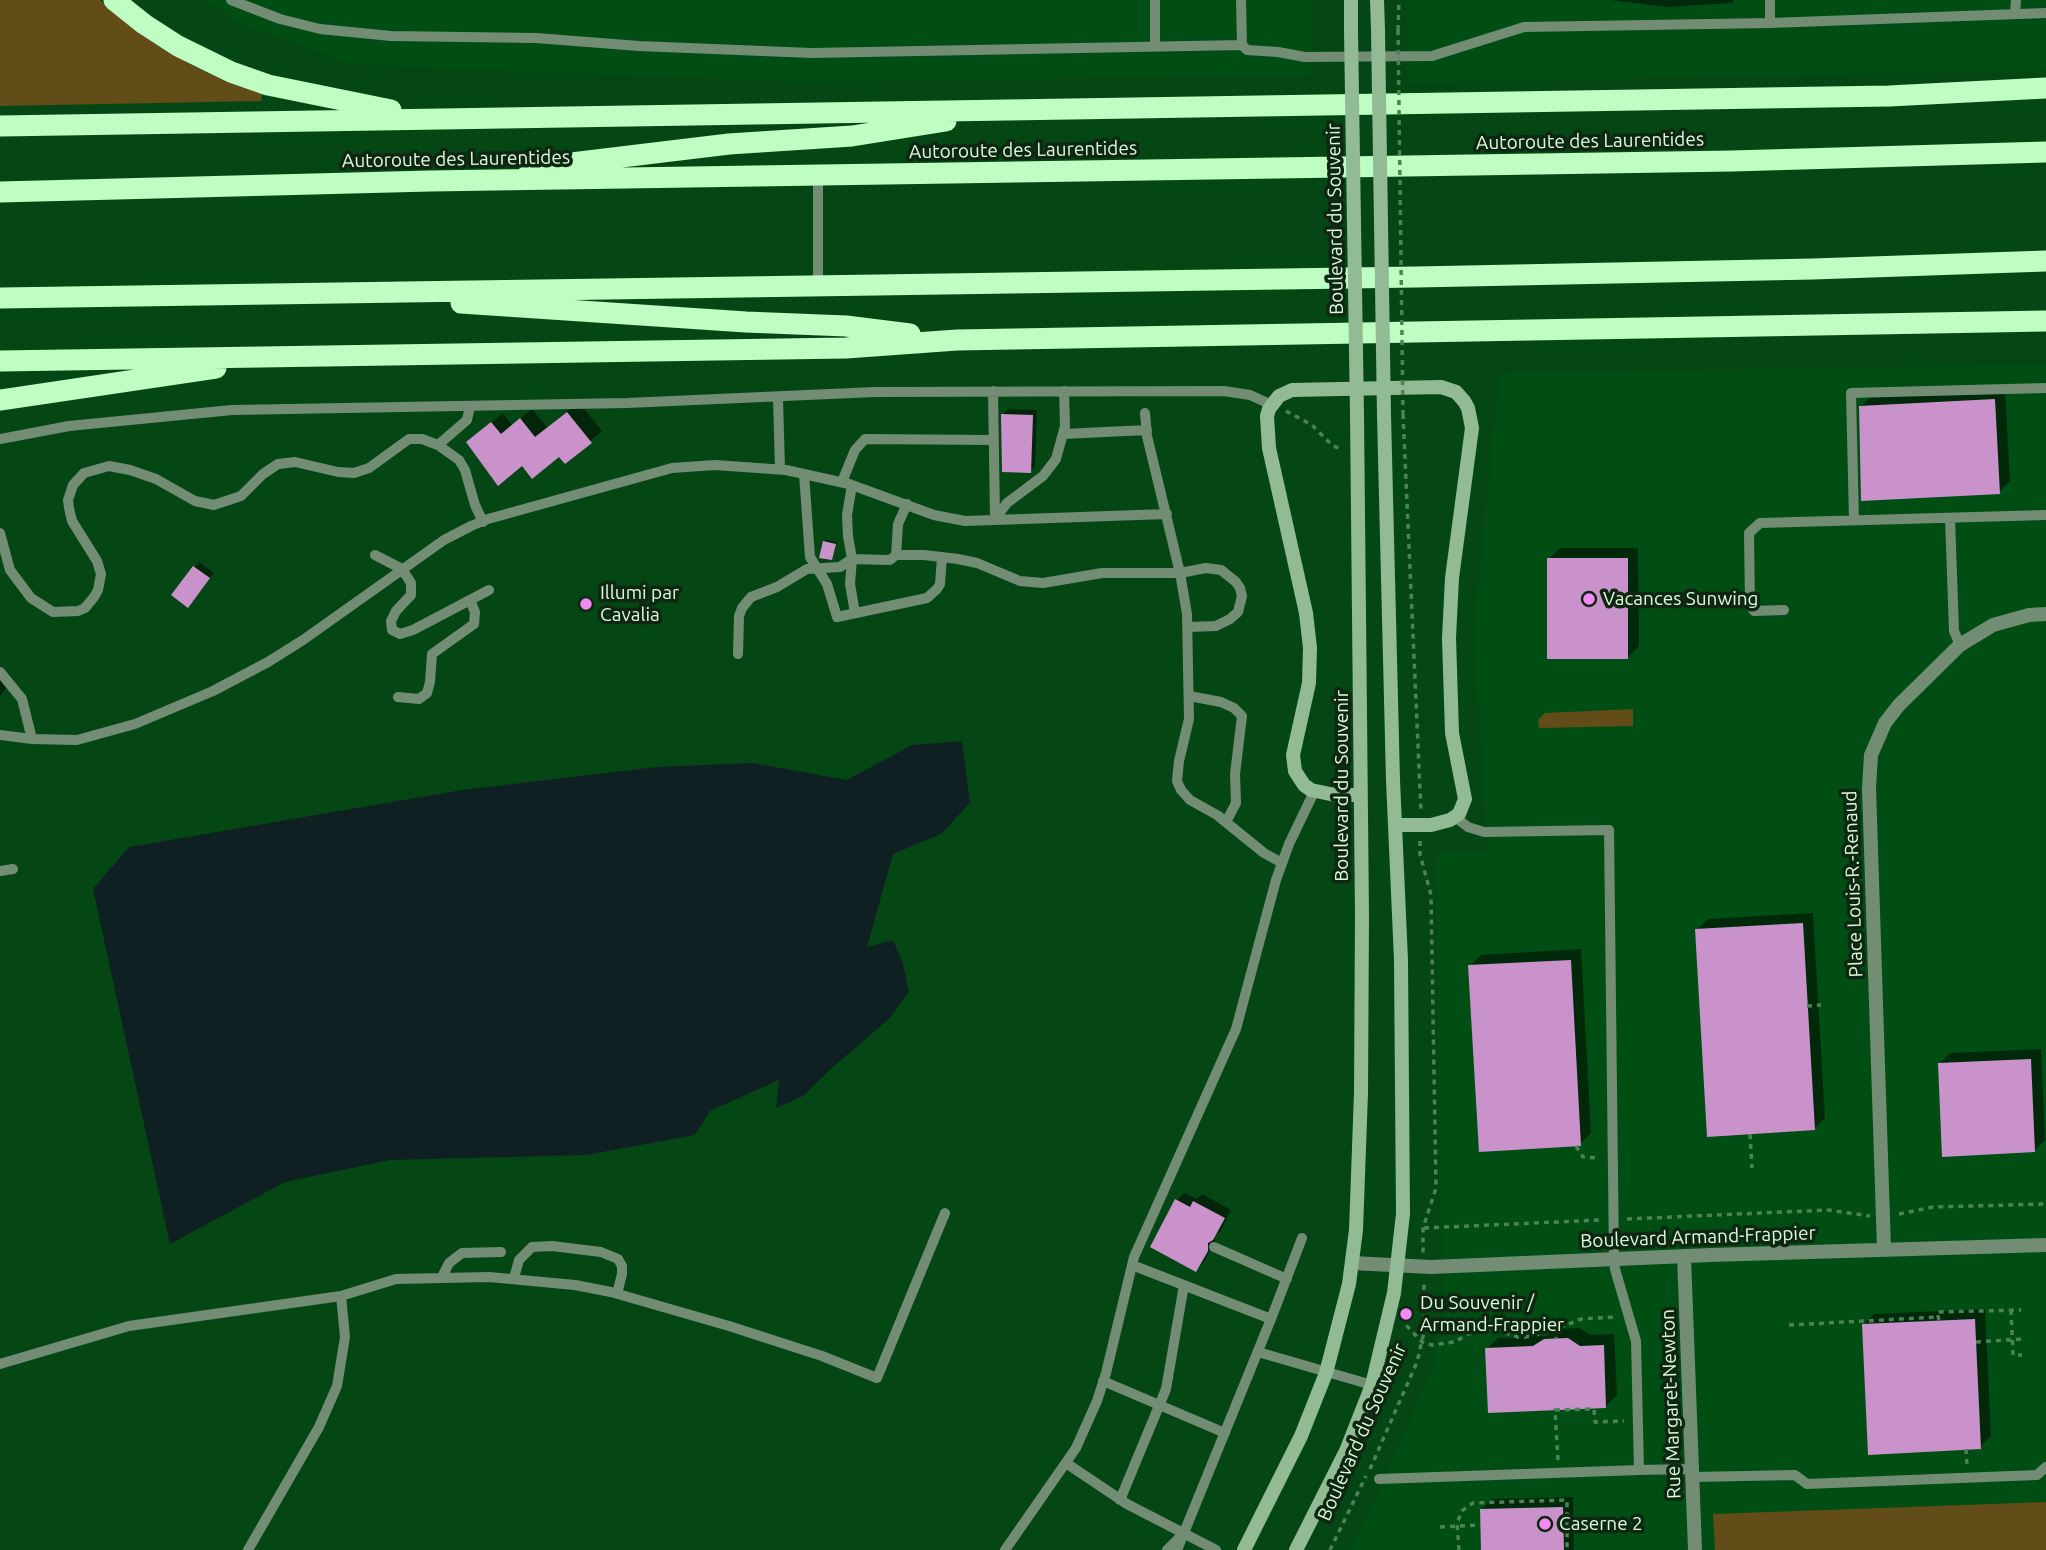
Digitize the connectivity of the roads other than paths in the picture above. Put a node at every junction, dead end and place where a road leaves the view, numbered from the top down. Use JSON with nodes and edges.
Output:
{"nodes":[{"id":1,"x":114,"y":0,"type":"edge"},
{"id":2,"x":231,"y":0,"type":"edge"},
{"id":3,"x":1155,"y":0,"type":"edge"},
{"id":4,"x":1241,"y":0,"type":"edge"},
{"id":5,"x":1350,"y":0,"type":"edge"},
{"id":6,"x":1377,"y":0,"type":"edge"},
{"id":7,"x":1770,"y":0,"type":"edge"},
{"id":8,"x":2016,"y":0,"type":"edge"},
{"id":9,"x":2015,"y":13,"type":"junction"},
{"id":10,"x":2046,"y":13,"type":"edge"},
{"id":11,"x":1770,"y":23,"type":"junction"},
{"id":12,"x":1242,"y":45,"type":"junction"},
{"id":13,"x":1155,"y":47,"type":"junction"},
{"id":14,"x":2046,"y":88,"type":"edge"},
{"id":15,"x":1889,"y":96,"type":"junction"},
{"id":16,"x":2046,"y":101,"type":"edge"},
{"id":17,"x":1014,"y":110,"type":"junction"},
{"id":18,"x":428,"y":118,"type":"junction"},
{"id":19,"x":0,"y":125,"type":"edge"},
{"id":20,"x":2046,"y":152,"type":"edge"},
{"id":21,"x":818,"y":177,"type":"junction"},
{"id":22,"x":430,"y":181,"type":"junction"},
{"id":23,"x":0,"y":192,"type":"edge"},
{"id":24,"x":2046,"y":261,"type":"edge"},
{"id":25,"x":818,"y":286,"type":"junction"},
{"id":26,"x":301,"y":293,"type":"junction"},
{"id":27,"x":0,"y":298,"type":"edge"},
{"id":28,"x":2046,"y":309,"type":"edge"},
{"id":29,"x":2046,"y":321,"type":"edge"},
{"id":30,"x":1938,"y":323,"type":"junction"},
{"id":31,"x":957,"y":340,"type":"junction"},
{"id":32,"x":291,"y":356,"type":"junction"},
{"id":33,"x":0,"y":361,"type":"edge"},
{"id":34,"x":2046,"y":388,"type":"edge"},
{"id":35,"x":993,"y":391,"type":"junction"},
{"id":36,"x":1064,"y":391,"type":"junction"},
{"id":37,"x":778,"y":398,"type":"junction"},
{"id":38,"x":0,"y":400,"type":"edge"},
{"id":39,"x":1272,"y":405,"type":"junction"},
{"id":40,"x":470,"y":407,"type":"junction"},
{"id":41,"x":1145,"y":413,"type":"dead end"},
{"id":42,"x":1147,"y":430,"type":"junction"},
{"id":43,"x":1063,"y":434,"type":"junction"},
{"id":44,"x":0,"y":439,"type":"edge"},
{"id":45,"x":993,"y":440,"type":"junction"},
{"id":46,"x":438,"y":445,"type":"junction"},
{"id":47,"x":780,"y":469,"type":"junction"},
{"id":48,"x":804,"y":474,"type":"junction"},
{"id":49,"x":847,"y":484,"type":"junction"},
{"id":50,"x":907,"y":504,"type":"junction"},
{"id":51,"x":1167,"y":514,"type":"junction"},
{"id":52,"x":2046,"y":515,"type":"edge"},
{"id":53,"x":1950,"y":518,"type":"junction"},
{"id":54,"x":995,"y":519,"type":"junction"},
{"id":55,"x":1854,"y":520,"type":"junction"},
{"id":56,"x":483,"y":522,"type":"junction"},
{"id":57,"x":0,"y":533,"type":"edge"},
{"id":58,"x":375,"y":555,"type":"dead end"},
{"id":59,"x":896,"y":555,"type":"junction"},
{"id":60,"x":942,"y":557,"type":"junction"},
{"id":61,"x":852,"y":559,"type":"junction"},
{"id":62,"x":402,"y":569,"type":"junction"},
{"id":63,"x":817,"y":569,"type":"junction"},
{"id":64,"x":1180,"y":573,"type":"junction"},
{"id":65,"x":489,"y":590,"type":"dead end"},
{"id":66,"x":470,"y":600,"type":"junction"},
{"id":67,"x":1784,"y":610,"type":"dead end"},
{"id":68,"x":856,"y":613,"type":"junction"},
{"id":69,"x":2046,"y":614,"type":"edge"},
{"id":70,"x":1188,"y":626,"type":"junction"},
{"id":71,"x":1960,"y":645,"type":"junction"},
{"id":72,"x":738,"y":654,"type":"dead end"},
{"id":73,"x":0,"y":672,"type":"edge"},
{"id":74,"x":1189,"y":696,"type":"junction"},
{"id":75,"x":398,"y":697,"type":"dead end"},
{"id":76,"x":0,"y":734,"type":"edge"},
{"id":77,"x":32,"y":739,"type":"junction"},
{"id":78,"x":1314,"y":792,"type":"junction"},
{"id":79,"x":1360,"y":794,"type":"junction"},
{"id":80,"x":1455,"y":817,"type":"junction"},
{"id":81,"x":1226,"y":822,"type":"junction"},
{"id":82,"x":1395,"y":825,"type":"junction"},
{"id":83,"x":1282,"y":863,"type":"junction"},
{"id":84,"x":13,"y":869,"type":"dead end"},
{"id":85,"x":0,"y":871,"type":"edge"},
{"id":86,"x":945,"y":1213,"type":"dead end"},
{"id":87,"x":1302,"y":1238,"type":"dead end"},
{"id":88,"x":2046,"y":1245,"type":"edge"},
{"id":89,"x":1214,"y":1247,"type":"dead end"},
{"id":90,"x":1884,"y":1249,"type":"junction"},
{"id":91,"x":501,"y":1252,"type":"dead end"},
{"id":92,"x":1684,"y":1256,"type":"junction"},
{"id":93,"x":1614,"y":1259,"type":"junction"},
{"id":94,"x":1352,"y":1263,"type":"junction"},
{"id":95,"x":1132,"y":1265,"type":"junction"},
{"id":96,"x":1398,"y":1267,"type":"junction"},
{"id":97,"x":443,"y":1277,"type":"junction"},
{"id":98,"x":514,"y":1278,"type":"junction"},
{"id":99,"x":1287,"y":1279,"type":"junction"},
{"id":100,"x":1184,"y":1285,"type":"junction"},
{"id":101,"x":617,"y":1294,"type":"junction"},
{"id":102,"x":341,"y":1296,"type":"junction"},
{"id":103,"x":1271,"y":1319,"type":"junction"},
{"id":104,"x":1258,"y":1352,"type":"junction"},
{"id":105,"x":0,"y":1364,"type":"edge"},
{"id":106,"x":1326,"y":1373,"type":"junction"},
{"id":107,"x":1103,"y":1381,"type":"junction"},
{"id":108,"x":1372,"y":1385,"type":"junction"},
{"id":109,"x":1160,"y":1405,"type":"junction"},
{"id":110,"x":1225,"y":1433,"type":"junction"},
{"id":111,"x":1066,"y":1463,"type":"junction"},
{"id":112,"x":2046,"y":1467,"type":"edge"},
{"id":113,"x":1636,"y":1470,"type":"junction"},
{"id":114,"x":1693,"y":1473,"type":"junction"},
{"id":115,"x":1379,"y":1479,"type":"dead end"},
{"id":116,"x":1120,"y":1500,"type":"junction"},
{"id":117,"x":1184,"y":1534,"type":"junction"},
{"id":118,"x":1007,"y":1549,"type":"edge"},
{"id":119,"x":248,"y":1550,"type":"edge"},
{"id":120,"x":1167,"y":1550,"type":"edge"},
{"id":121,"x":1177,"y":1550,"type":"edge"},
{"id":122,"x":1216,"y":1550,"type":"edge"},
{"id":123,"x":1244,"y":1550,"type":"edge"},
{"id":124,"x":1296,"y":1550,"type":"edge"},
{"id":125,"x":1695,"y":1550,"type":"edge"}],
"edges":[{"from":1,"to":18,"type":"highway"},
{"from":2,"to":13,"type":"lane"},
{"from":3,"to":13,"type":"lane"},
{"from":4,"to":12,"type":"lane"},
{"from":5,"to":79,"type":"street","name":"Boulevard du Souvenir","bridge":true},
{"from":6,"to":82,"type":"street","name":"Boulevard du Souvenir","bridge":true},
{"from":7,"to":11,"type":"lane"},
{"from":8,"to":9,"type":"lane"},
{"from":9,"to":10,"type":"lane"},
{"from":9,"to":11,"type":"lane"},
{"from":11,"to":12,"type":"lane"},
{"from":12,"to":13,"type":"lane"},
{"from":14,"to":15,"type":"highway"},
{"from":15,"to":16,"type":"highway"},
{"from":15,"to":17,"type":"highway"},
{"from":17,"to":18,"type":"highway"},
{"from":17,"to":22,"type":"highway"},
{"from":18,"to":19,"type":"highway"},
{"from":20,"to":21,"type":"highway","name":"Autoroute des Laurentides"},
{"from":21,"to":22,"type":"highway","name":"Autoroute des Laurentides"},
{"from":21,"to":25,"type":"lane"},
{"from":22,"to":23,"type":"highway","name":"Autoroute des Laurentides"},
{"from":24,"to":25,"type":"highway"},
{"from":25,"to":26,"type":"highway"},
{"from":26,"to":27,"type":"highway"},
{"from":26,"to":31,"type":"highway"},
{"from":28,"to":30,"type":"highway"},
{"from":29,"to":30,"type":"highway"},
{"from":30,"to":31,"type":"highway"},
{"from":31,"to":32,"type":"highway"},
{"from":32,"to":33,"type":"highway"},
{"from":32,"to":38,"type":"highway"},
{"from":34,"to":55,"type":"lane"},
{"from":35,"to":36,"type":"lane"},
{"from":35,"to":37,"type":"lane"},
{"from":35,"to":45,"type":"lane"},
{"from":36,"to":39,"type":"lane"},
{"from":36,"to":43,"type":"lane"},
{"from":37,"to":40,"type":"lane"},
{"from":37,"to":47,"type":"lane"},
{"from":39,"to":78,"type":"street"},
{"from":39,"to":80,"type":"street"},
{"from":40,"to":44,"type":"lane"},
{"from":40,"to":46,"type":"lane"},
{"from":41,"to":42,"type":"lane"},
{"from":42,"to":43,"type":"lane"},
{"from":42,"to":51,"type":"lane"},
{"from":43,"to":54,"type":"lane"},
{"from":45,"to":49,"type":"lane"},
{"from":45,"to":54,"type":"lane"},
{"from":46,"to":56,"type":"lane"},
{"from":46,"to":57,"type":"lane"},
{"from":47,"to":48,"type":"lane"},
{"from":47,"to":56,"type":"lane"},
{"from":48,"to":49,"type":"lane"},
{"from":48,"to":63,"type":"lane"},
{"from":49,"to":50,"type":"lane"},
{"from":49,"to":61,"type":"lane"},
{"from":50,"to":54,"type":"lane"},
{"from":50,"to":59,"type":"lane"},
{"from":51,"to":54,"type":"lane"},
{"from":51,"to":64,"type":"lane"},
{"from":52,"to":53,"type":"lane"},
{"from":53,"to":55,"type":"lane"},
{"from":53,"to":71,"type":"lane"},
{"from":55,"to":67,"type":"lane"},
{"from":56,"to":62,"type":"lane"},
{"from":58,"to":62,"type":"lane"},
{"from":59,"to":60,"type":"lane"},
{"from":59,"to":61,"type":"lane"},
{"from":60,"to":64,"type":"lane"},
{"from":60,"to":68,"type":"lane"},
{"from":61,"to":63,"type":"lane"},
{"from":61,"to":68,"type":"lane"},
{"from":62,"to":66,"type":"lane"},
{"from":62,"to":77,"type":"lane"},
{"from":63,"to":68,"type":"lane"},
{"from":63,"to":72,"type":"lane"},
{"from":64,"to":70,"type":"lane"},
{"from":64,"to":70,"type":"lane"},
{"from":65,"to":66,"type":"lane"},
{"from":66,"to":75,"type":"lane"},
{"from":69,"to":71,"type":"street","name":"Place Louis-R.-Renaud"},
{"from":70,"to":74,"type":"lane"},
{"from":71,"to":90,"type":"street","name":"Place Louis-R.-Renaud"},
{"from":73,"to":77,"type":"lane"},
{"from":74,"to":81,"type":"lane"},
{"from":74,"to":81,"type":"lane"},
{"from":76,"to":77,"type":"lane"},
{"from":78,"to":79,"type":"street"},
{"from":78,"to":83,"type":"lane"},
{"from":79,"to":94,"type":"street","name":"Boulevard du Souvenir"},
{"from":80,"to":82,"type":"street"},
{"from":80,"to":93,"type":"lane"},
{"from":81,"to":83,"type":"lane"},
{"from":82,"to":96,"type":"street","name":"Boulevard du Souvenir"},
{"from":83,"to":95,"type":"lane"},
{"from":84,"to":85,"type":"lane"},
{"from":86,"to":101,"type":"lane"},
{"from":87,"to":99,"type":"lane"},
{"from":88,"to":90,"type":"street","name":"Boulevard Armand-Frappier"},
{"from":89,"to":99,"type":"lane"},
{"from":90,"to":92,"type":"street","name":"Boulevard Armand-Frappier"},
{"from":91,"to":97,"type":"lane"},
{"from":92,"to":93,"type":"street","name":"Boulevard Armand-Frappier"},
{"from":92,"to":114,"type":"street","name":"Rue Margaret-Newton"},
{"from":93,"to":96,"type":"street","name":"Boulevard Armand-Frappier"},
{"from":93,"to":113,"type":"lane"},
{"from":94,"to":96,"type":"street","name":"Boulevard Armand-Frappier"},
{"from":94,"to":106,"type":"street","name":"Boulevard du Souvenir"},
{"from":95,"to":100,"type":"lane"},
{"from":95,"to":107,"type":"lane"},
{"from":96,"to":108,"type":"street","name":"Boulevard du Souvenir"},
{"from":97,"to":98,"type":"lane"},
{"from":97,"to":102,"type":"lane"},
{"from":98,"to":101,"type":"lane"},
{"from":98,"to":101,"type":"lane"},
{"from":99,"to":103,"type":"lane"},
{"from":100,"to":103,"type":"lane"},
{"from":100,"to":109,"type":"lane"},
{"from":102,"to":105,"type":"lane"},
{"from":102,"to":119,"type":"lane"},
{"from":103,"to":104,"type":"lane"},
{"from":104,"to":106,"type":"lane"},
{"from":104,"to":110,"type":"lane"},
{"from":106,"to":108,"type":"lane"},
{"from":106,"to":123,"type":"street","name":"Boulevard du Souvenir"},
{"from":107,"to":109,"type":"lane"},
{"from":107,"to":111,"type":"lane"},
{"from":108,"to":124,"type":"street","name":"Boulevard du Souvenir"},
{"from":109,"to":110,"type":"lane"},
{"from":109,"to":116,"type":"lane"},
{"from":110,"to":117,"type":"lane"},
{"from":111,"to":116,"type":"lane"},
{"from":111,"to":118,"type":"lane"},
{"from":112,"to":114,"type":"lane"},
{"from":113,"to":114,"type":"lane"},
{"from":113,"to":115,"type":"lane"},
{"from":114,"to":125,"type":"street","name":"Rue Margaret-Newton"},
{"from":116,"to":117,"type":"lane"},
{"from":117,"to":120,"type":"lane"},
{"from":117,"to":121,"type":"lane"},
{"from":117,"to":122,"type":"lane"}]}
